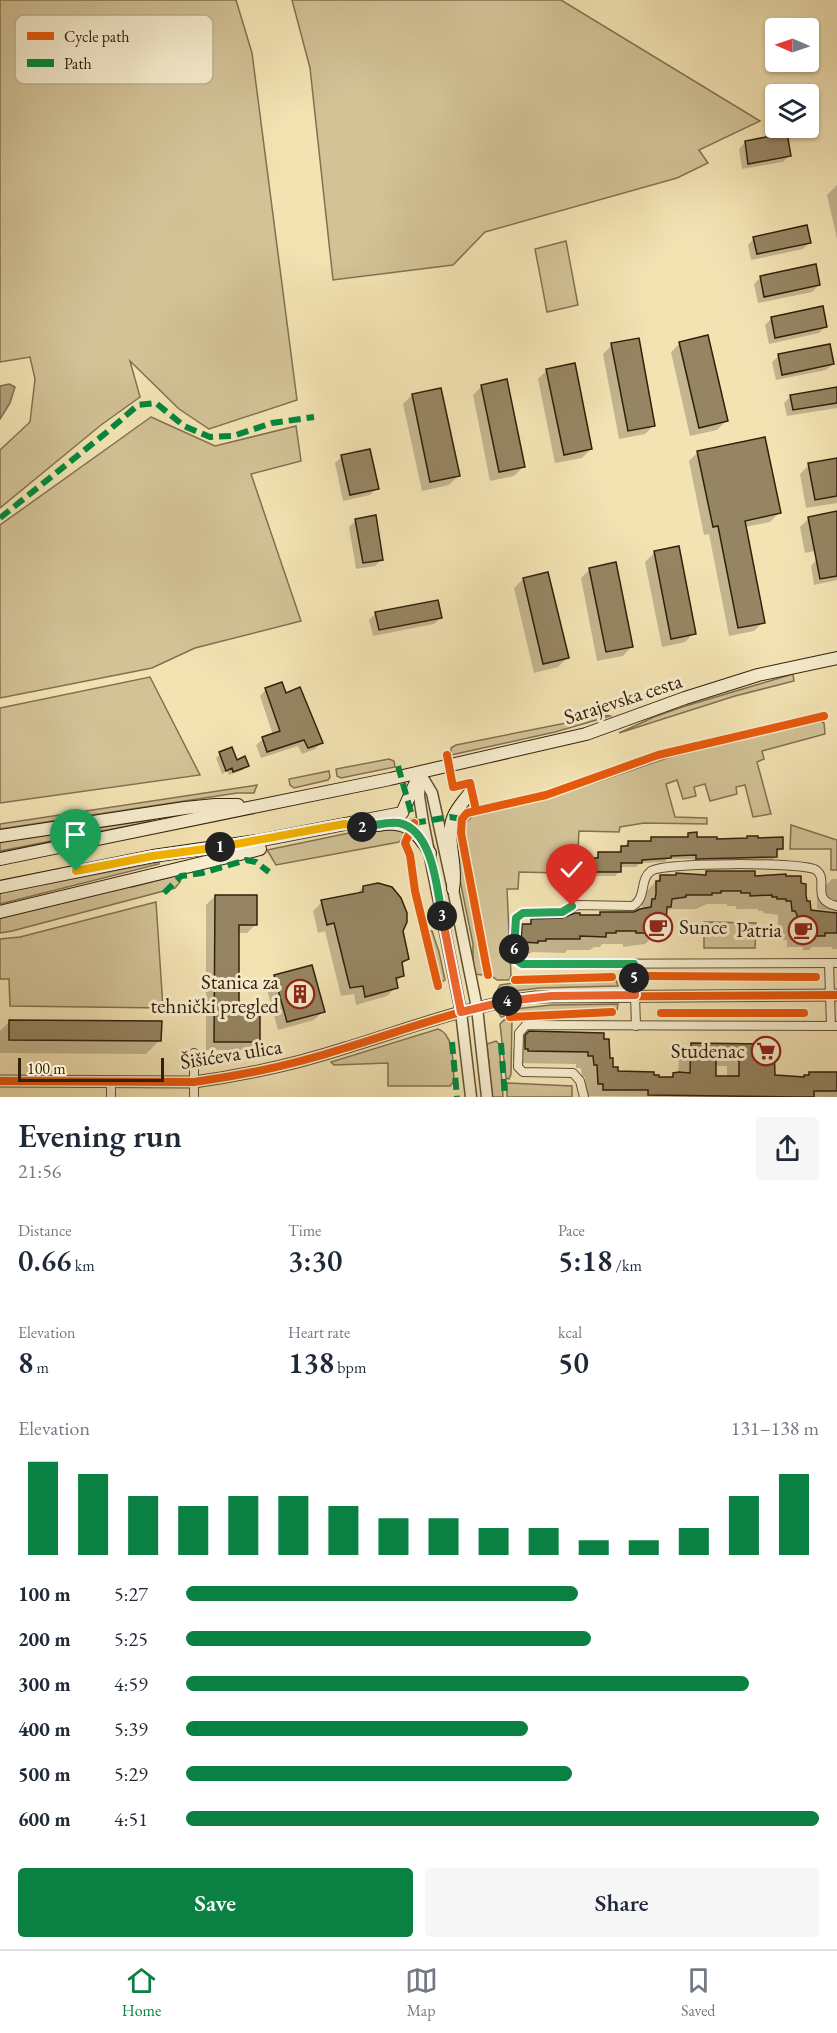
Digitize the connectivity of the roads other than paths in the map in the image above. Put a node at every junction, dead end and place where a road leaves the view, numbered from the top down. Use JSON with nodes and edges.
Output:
{"nodes":[{"id":1,"x":837,"y":658,"type":"edge"},
{"id":2,"x":420,"y":773,"type":"junction"},
{"id":3,"x":469,"y":794,"type":"dead end"},
{"id":4,"x":248,"y":808,"type":"junction"},
{"id":5,"x":344,"y":824,"type":"junction"},
{"id":6,"x":0,"y":836,"type":"edge"},
{"id":7,"x":281,"y":837,"type":"junction"},
{"id":8,"x":430,"y":853,"type":"junction"},
{"id":9,"x":0,"y":859,"type":"edge"},
{"id":10,"x":0,"y":887,"type":"edge"},
{"id":11,"x":453,"y":889,"type":"junction"},
{"id":12,"x":837,"y":906,"type":"edge"},
{"id":13,"x":0,"y":912,"type":"edge"},
{"id":14,"x":833,"y":963,"type":"edge"},
{"id":15,"x":634,"y":964,"type":"junction"},
{"id":16,"x":635,"y":995,"type":"junction"},
{"id":17,"x":833,"y":995,"type":"edge"},
{"id":18,"x":477,"y":1008,"type":"junction"},
{"id":19,"x":461,"y":1012,"type":"junction"},
{"id":20,"x":636,"y":1026,"type":"junction"},
{"id":21,"x":834,"y":1026,"type":"edge"},
{"id":22,"x":194,"y":1053,"type":"dead end"},
{"id":23,"x":0,"y":1081,"type":"edge"},
{"id":24,"x":111,"y":1081,"type":"junction"},
{"id":25,"x":194,"y":1082,"type":"junction"},
{"id":26,"x":111,"y":1097,"type":"edge"},
{"id":27,"x":194,"y":1097,"type":"edge"},
{"id":28,"x":471,"y":1097,"type":"edge"},
{"id":29,"x":487,"y":1097,"type":"edge"},
{"id":30,"x":584,"y":1097,"type":"edge"}],
"edges":[{"from":1,"to":2,"type":"main road","name":"Sarajevska cesta"},
{"from":2,"to":4,"type":"main road","name":"Sarajevska cesta"},
{"from":2,"to":5,"type":"main road"},
{"from":2,"to":8,"type":"street"},
{"from":2,"to":11,"type":"street"},
{"from":3,"to":11,"type":"main road"},
{"from":4,"to":6,"type":"main road"},
{"from":4,"to":9,"type":"main road","name":"Sarajevska cesta"},
{"from":5,"to":7,"type":"main road"},
{"from":5,"to":8,"type":"main road"},
{"from":7,"to":10,"type":"main road"},
{"from":7,"to":13,"type":"main road"},
{"from":8,"to":19,"type":"street"},
{"from":11,"to":18,"type":"street"},
{"from":12,"to":15,"type":"street"},
{"from":14,"to":15,"type":"street"},
{"from":14,"to":17,"type":"street"},
{"from":15,"to":16,"type":"street"},
{"from":16,"to":17,"type":"street","name":"Šišićeva ulica"},
{"from":16,"to":18,"type":"street","name":"Šišićeva ulica"},
{"from":16,"to":20,"type":"street"},
{"from":17,"to":21,"type":"street"},
{"from":18,"to":19,"type":"street","name":"Šišićeva ulica"},
{"from":18,"to":29,"type":"street"},
{"from":19,"to":25,"type":"street","name":"Šišićeva ulica"},
{"from":19,"to":28,"type":"street"},
{"from":20,"to":21,"type":"street"},
{"from":20,"to":30,"type":"street"},
{"from":22,"to":25,"type":"street"},
{"from":23,"to":24,"type":"street","name":"Šišićeva ulica"},
{"from":24,"to":25,"type":"street","name":"Šišićeva ulica"},
{"from":24,"to":26,"type":"street"},
{"from":25,"to":27,"type":"street"}]}
